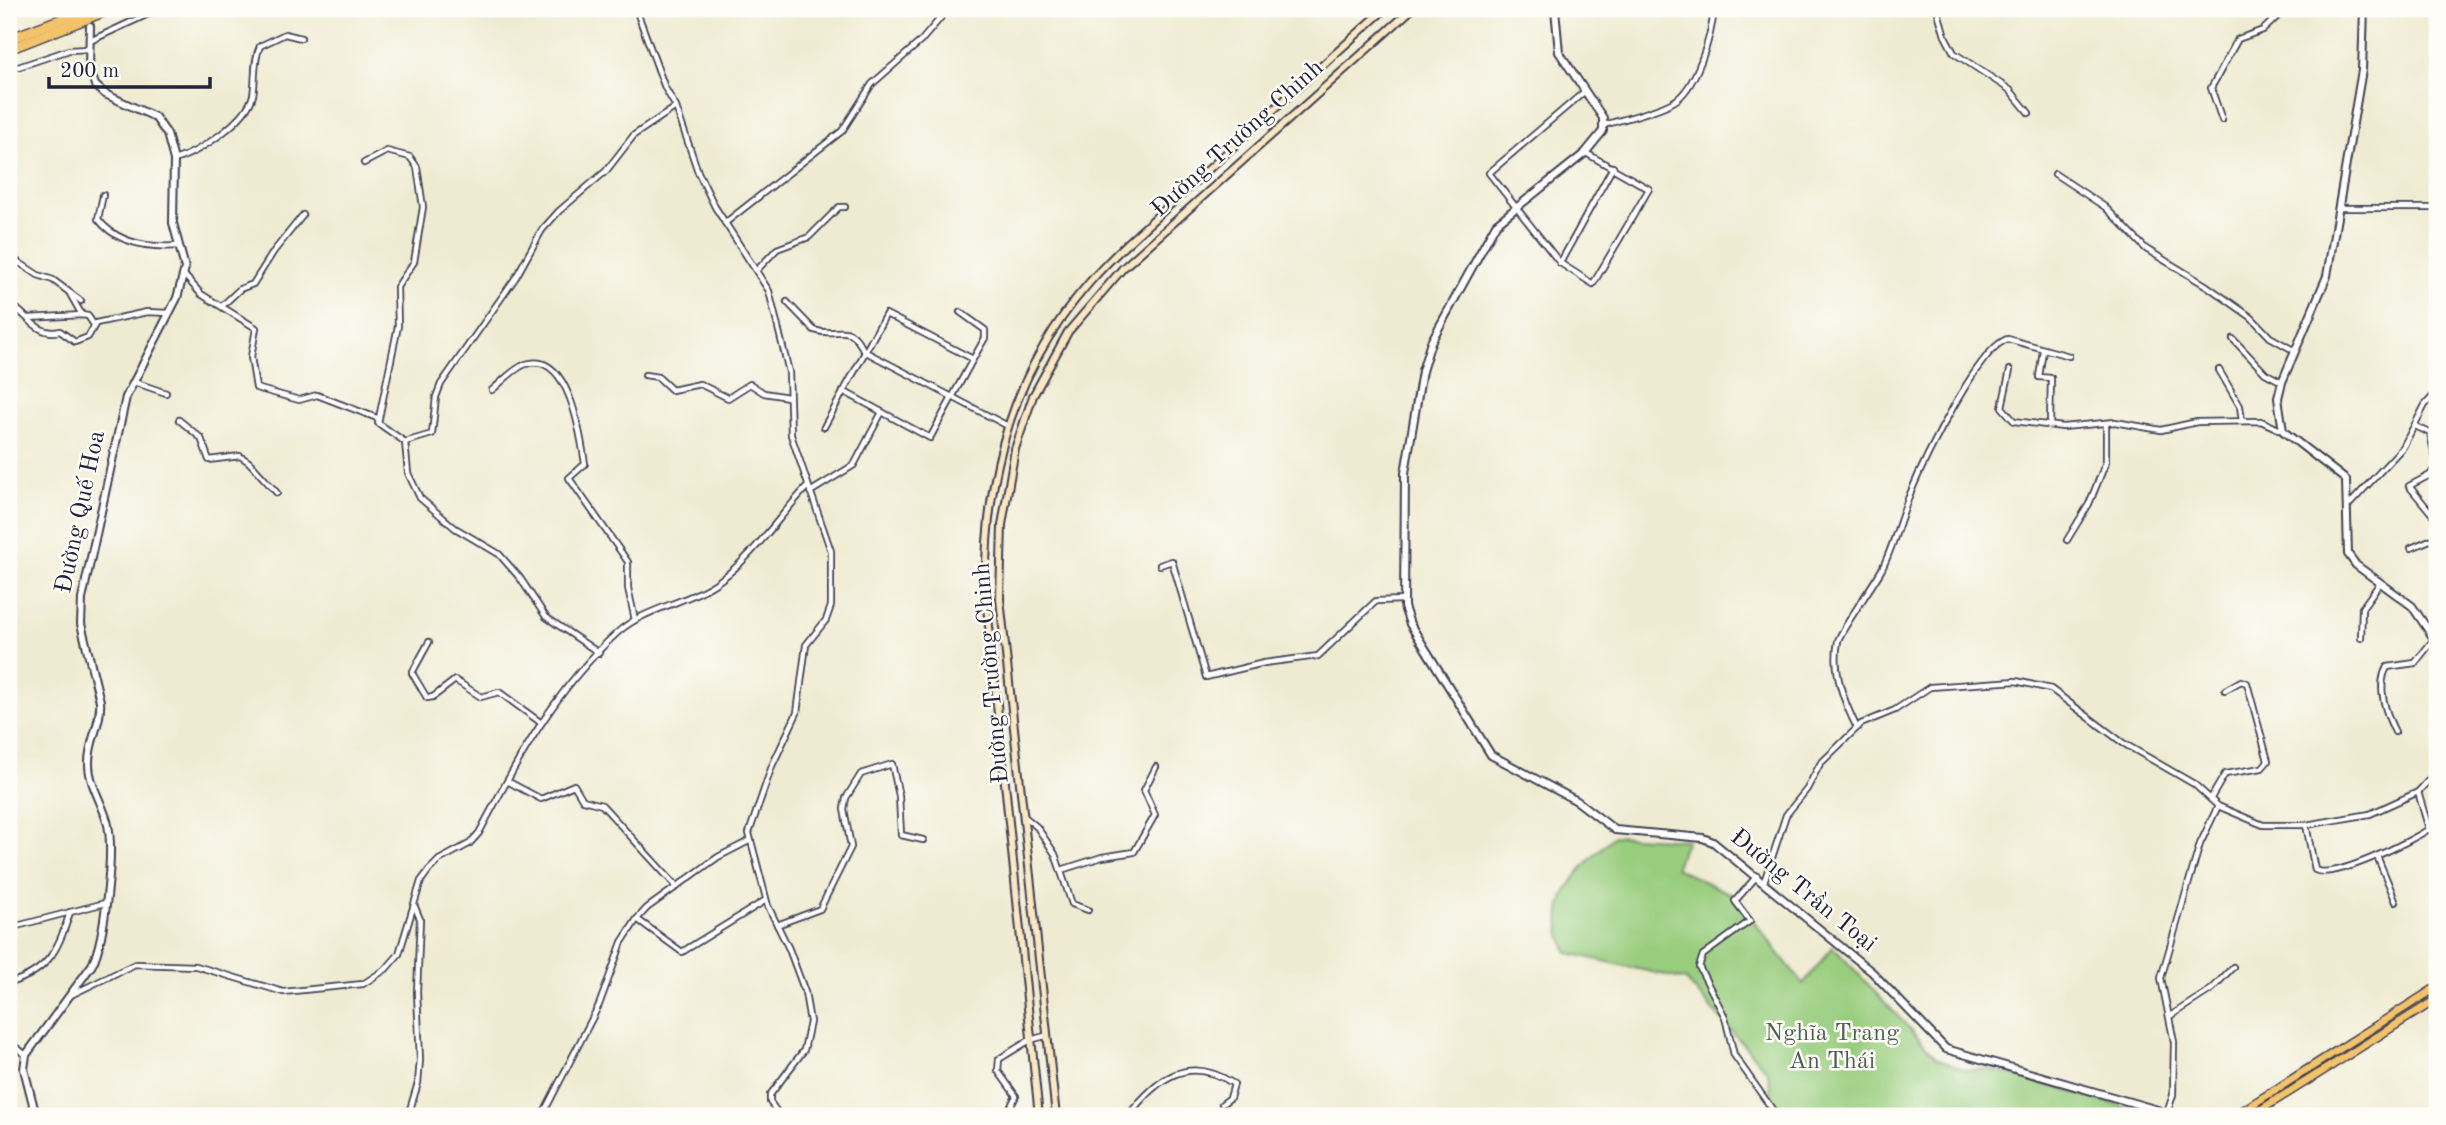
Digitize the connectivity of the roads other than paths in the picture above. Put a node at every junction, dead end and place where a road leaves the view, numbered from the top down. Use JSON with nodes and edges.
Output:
{"nodes":[{"id":1,"x":88,"y":9,"type":"edge"},
{"id":2,"x":111,"y":9,"type":"edge"},
{"id":3,"x":159,"y":9,"type":"edge"},
{"id":4,"x":636,"y":9,"type":"edge"},
{"id":5,"x":948,"y":9,"type":"edge"},
{"id":6,"x":1385,"y":9,"type":"edge"},
{"id":7,"x":1412,"y":9,"type":"edge"},
{"id":8,"x":1555,"y":9,"type":"edge"},
{"id":9,"x":1714,"y":9,"type":"edge"},
{"id":10,"x":1937,"y":9,"type":"edge"},
{"id":11,"x":2297,"y":9,"type":"edge"},
{"id":12,"x":2364,"y":9,"type":"edge"},
{"id":13,"x":90,"y":26,"type":"dead end"},
{"id":14,"x":301,"y":38,"type":"dead end"},
{"id":15,"x":9,"y":39,"type":"edge"},
{"id":16,"x":90,"y":45,"type":"junction"},
{"id":17,"x":9,"y":49,"type":"edge"},
{"id":18,"x":9,"y":70,"type":"edge"},
{"id":19,"x":1584,"y":92,"type":"junction"},
{"id":20,"x":676,"y":107,"type":"junction"},
{"id":21,"x":2029,"y":113,"type":"dead end"},
{"id":22,"x":2222,"y":120,"type":"dead end"},
{"id":23,"x":1604,"y":125,"type":"junction"},
{"id":24,"x":1585,"y":153,"type":"junction"},
{"id":25,"x":174,"y":160,"type":"junction"},
{"id":26,"x":364,"y":163,"type":"dead end"},
{"id":27,"x":1614,"y":167,"type":"junction"},
{"id":28,"x":2055,"y":174,"type":"dead end"},
{"id":29,"x":103,"y":195,"type":"dead end"},
{"id":30,"x":845,"y":207,"type":"dead end"},
{"id":31,"x":1514,"y":208,"type":"junction"},
{"id":32,"x":2338,"y":208,"type":"junction"},
{"id":33,"x":2437,"y":208,"type":"edge"},
{"id":34,"x":303,"y":215,"type":"dead end"},
{"id":35,"x":724,"y":223,"type":"junction"},
{"id":36,"x":179,"y":246,"type":"junction"},
{"id":37,"x":9,"y":256,"type":"edge"},
{"id":38,"x":1560,"y":263,"type":"junction"},
{"id":39,"x":1104,"y":266,"type":"junction"},
{"id":40,"x":757,"y":270,"type":"junction"},
{"id":41,"x":185,"y":276,"type":"junction"},
{"id":42,"x":1115,"y":276,"type":"junction"},
{"id":43,"x":68,"y":290,"type":"junction"},
{"id":44,"x":81,"y":301,"type":"dead end"},
{"id":45,"x":787,"y":302,"type":"dead end"},
{"id":46,"x":9,"y":303,"type":"edge"},
{"id":47,"x":222,"y":306,"type":"junction"},
{"id":48,"x":960,"y":312,"type":"dead end"},
{"id":49,"x":169,"y":313,"type":"junction"},
{"id":50,"x":82,"y":315,"type":"junction"},
{"id":51,"x":27,"y":318,"type":"junction"},
{"id":52,"x":94,"y":325,"type":"junction"},
{"id":53,"x":2233,"y":339,"type":"dead end"},
{"id":54,"x":2043,"y":350,"type":"junction"},
{"id":55,"x":864,"y":351,"type":"junction"},
{"id":56,"x":2295,"y":351,"type":"junction"},
{"id":57,"x":2069,"y":356,"type":"dead end"},
{"id":58,"x":973,"y":359,"type":"junction"},
{"id":59,"x":2010,"y":370,"type":"dead end"},
{"id":60,"x":2219,"y":370,"type":"dead end"},
{"id":61,"x":645,"y":375,"type":"dead end"},
{"id":62,"x":133,"y":382,"type":"junction"},
{"id":63,"x":2282,"y":382,"type":"junction"},
{"id":64,"x":492,"y":390,"type":"dead end"},
{"id":65,"x":844,"y":391,"type":"junction"},
{"id":66,"x":166,"y":393,"type":"dead end"},
{"id":67,"x":2436,"y":395,"type":"edge"},
{"id":68,"x":788,"y":397,"type":"junction"},
{"id":69,"x":951,"y":398,"type":"junction"},
{"id":70,"x":882,"y":412,"type":"junction"},
{"id":71,"x":377,"y":418,"type":"junction"},
{"id":72,"x":179,"y":420,"type":"dead end"},
{"id":73,"x":2242,"y":421,"type":"junction"},
{"id":74,"x":2106,"y":423,"type":"junction"},
{"id":75,"x":1006,"y":425,"type":"junction"},
{"id":76,"x":2050,"y":425,"type":"junction"},
{"id":77,"x":2415,"y":426,"type":"junction"},
{"id":78,"x":824,"y":427,"type":"dead end"},
{"id":79,"x":2283,"y":431,"type":"junction"},
{"id":80,"x":405,"y":442,"type":"junction"},
{"id":81,"x":993,"y":484,"type":"junction"},
{"id":82,"x":1008,"y":486,"type":"junction"},
{"id":83,"x":809,"y":489,"type":"junction"},
{"id":84,"x":277,"y":493,"type":"dead end"},
{"id":85,"x":2345,"y":508,"type":"junction"},
{"id":86,"x":2437,"y":520,"type":"edge"},
{"id":87,"x":2437,"y":537,"type":"edge"},
{"id":88,"x":2067,"y":540,"type":"dead end"},
{"id":89,"x":2411,"y":548,"type":"dead end"},
{"id":90,"x":1160,"y":565,"type":"dead end"},
{"id":91,"x":2380,"y":583,"type":"junction"},
{"id":92,"x":1404,"y":600,"type":"junction"},
{"id":93,"x":635,"y":620,"type":"junction"},
{"id":94,"x":2361,"y":638,"type":"dead end"},
{"id":95,"x":2436,"y":641,"type":"edge"},
{"id":96,"x":429,"y":642,"type":"dead end"},
{"id":97,"x":599,"y":653,"type":"junction"},
{"id":98,"x":2225,"y":690,"type":"dead end"},
{"id":99,"x":540,"y":722,"type":"junction"},
{"id":100,"x":1857,"y":728,"type":"junction"},
{"id":101,"x":2395,"y":732,"type":"dead end"},
{"id":102,"x":1156,"y":767,"type":"dead end"},
{"id":103,"x":2437,"y":771,"type":"edge"},
{"id":104,"x":507,"y":781,"type":"junction"},
{"id":105,"x":2418,"y":792,"type":"junction"},
{"id":106,"x":2211,"y":798,"type":"junction"},
{"id":107,"x":2218,"y":806,"type":"junction"},
{"id":108,"x":1024,"y":817,"type":"junction"},
{"id":109,"x":2306,"y":825,"type":"junction"},
{"id":110,"x":2429,"y":829,"type":"junction"},
{"id":111,"x":2437,"y":834,"type":"edge"},
{"id":112,"x":923,"y":840,"type":"dead end"},
{"id":113,"x":749,"y":841,"type":"junction"},
{"id":114,"x":2377,"y":856,"type":"junction"},
{"id":115,"x":1062,"y":870,"type":"junction"},
{"id":116,"x":1757,"y":876,"type":"junction"},
{"id":117,"x":1763,"y":882,"type":"junction"},
{"id":118,"x":677,"y":887,"type":"junction"},
{"id":119,"x":766,"y":900,"type":"junction"},
{"id":120,"x":2396,"y":902,"type":"dead end"},
{"id":121,"x":105,"y":903,"type":"junction"},
{"id":122,"x":415,"y":907,"type":"junction"},
{"id":123,"x":1088,"y":910,"type":"dead end"},
{"id":124,"x":70,"y":912,"type":"junction"},
{"id":125,"x":637,"y":919,"type":"junction"},
{"id":126,"x":777,"y":925,"type":"junction"},
{"id":127,"x":9,"y":928,"type":"edge"},
{"id":128,"x":2233,"y":967,"type":"dead end"},
{"id":129,"x":9,"y":983,"type":"edge"},
{"id":130,"x":2437,"y":987,"type":"edge"},
{"id":131,"x":67,"y":997,"type":"junction"},
{"id":132,"x":2437,"y":999,"type":"edge"},
{"id":133,"x":2170,"y":1016,"type":"junction"},
{"id":134,"x":1045,"y":1036,"type":"junction"},
{"id":135,"x":1030,"y":1040,"type":"junction"},
{"id":136,"x":9,"y":1042,"type":"edge"},
{"id":137,"x":26,"y":1055,"type":"junction"},
{"id":138,"x":1223,"y":1104,"type":"dead end"},
{"id":139,"x":36,"y":1116,"type":"edge"},
{"id":140,"x":408,"y":1116,"type":"edge"},
{"id":141,"x":542,"y":1116,"type":"edge"},
{"id":142,"x":780,"y":1116,"type":"edge"},
{"id":143,"x":983,"y":1116,"type":"edge"},
{"id":144,"x":990,"y":1116,"type":"edge"},
{"id":145,"x":1006,"y":1116,"type":"edge"},
{"id":146,"x":1039,"y":1116,"type":"edge"},
{"id":147,"x":1056,"y":1116,"type":"edge"},
{"id":148,"x":1128,"y":1116,"type":"edge"},
{"id":149,"x":1777,"y":1116,"type":"edge"},
{"id":150,"x":2166,"y":1116,"type":"edge"},
{"id":151,"x":2234,"y":1116,"type":"edge"},
{"id":152,"x":2251,"y":1116,"type":"edge"}],
"edges":[{"from":1,"to":15,"type":"highway"},
{"from":2,"to":17,"type":"highway"},
{"from":3,"to":16,"type":"street"},
{"from":4,"to":20,"type":"street"},
{"from":5,"to":35,"type":"street"},
{"from":6,"to":39,"type":"main road","name":"Đường Trường Chinh"},
{"from":7,"to":42,"type":"main road","name":"Đường Trường Chinh"},
{"from":8,"to":19,"type":"street"},
{"from":9,"to":23,"type":"street"},
{"from":10,"to":21,"type":"street"},
{"from":11,"to":22,"type":"street"},
{"from":12,"to":32,"type":"street"},
{"from":13,"to":16,"type":"street"},
{"from":14,"to":25,"type":"street"},
{"from":16,"to":18,"type":"street"},
{"from":16,"to":25,"type":"street"},
{"from":19,"to":23,"type":"street"},
{"from":19,"to":31,"type":"street"},
{"from":20,"to":35,"type":"street"},
{"from":20,"to":80,"type":"street"},
{"from":23,"to":24,"type":"street","name":"Đường Trần Toại"},
{"from":24,"to":27,"type":"street"},
{"from":24,"to":31,"type":"street","name":"Đường Trần Toại"},
{"from":25,"to":36,"type":"street"},
{"from":26,"to":71,"type":"street"},
{"from":27,"to":38,"type":"street"},
{"from":27,"to":38,"type":"street"},
{"from":28,"to":56,"type":"street"},
{"from":29,"to":36,"type":"street"},
{"from":30,"to":40,"type":"street"},
{"from":31,"to":38,"type":"street"},
{"from":31,"to":92,"type":"street","name":"Đường Trần Toại"},
{"from":32,"to":33,"type":"street"},
{"from":32,"to":56,"type":"street"},
{"from":34,"to":47,"type":"street"},
{"from":35,"to":40,"type":"street"},
{"from":36,"to":41,"type":"street"},
{"from":37,"to":43,"type":"street"},
{"from":39,"to":42,"type":"main road"},
{"from":39,"to":75,"type":"main road","name":"Đường Trường Chinh"},
{"from":40,"to":68,"type":"street"},
{"from":41,"to":47,"type":"street"},
{"from":41,"to":49,"type":"street","name":"Đường Quế Hoa"},
{"from":42,"to":82,"type":"main road","name":"Đường Trường Chinh"},
{"from":43,"to":44,"type":"street"},
{"from":43,"to":50,"type":"street"},
{"from":45,"to":55,"type":"street"},
{"from":46,"to":51,"type":"street"},
{"from":47,"to":71,"type":"street"},
{"from":48,"to":58,"type":"street"},
{"from":49,"to":52,"type":"street"},
{"from":49,"to":62,"type":"street","name":"Đường Quế Hoa"},
{"from":50,"to":51,"type":"street"},
{"from":50,"to":52,"type":"street"},
{"from":51,"to":52,"type":"street"},
{"from":53,"to":63,"type":"street"},
{"from":54,"to":57,"type":"street"},
{"from":54,"to":76,"type":"street"},
{"from":54,"to":100,"type":"street"},
{"from":55,"to":58,"type":"street"},
{"from":55,"to":65,"type":"street"},
{"from":55,"to":69,"type":"street"},
{"from":56,"to":63,"type":"street"},
{"from":58,"to":69,"type":"street"},
{"from":59,"to":76,"type":"street"},
{"from":60,"to":73,"type":"street"},
{"from":61,"to":68,"type":"street"},
{"from":62,"to":66,"type":"street"},
{"from":62,"to":121,"type":"street","name":"Đường Quế Hoa"},
{"from":63,"to":79,"type":"street"},
{"from":64,"to":93,"type":"street"},
{"from":65,"to":70,"type":"street"},
{"from":65,"to":78,"type":"street"},
{"from":67,"to":77,"type":"street"},
{"from":68,"to":83,"type":"street"},
{"from":69,"to":70,"type":"street"},
{"from":69,"to":75,"type":"street"},
{"from":70,"to":83,"type":"street"},
{"from":71,"to":80,"type":"street"},
{"from":72,"to":84,"type":"street"},
{"from":73,"to":74,"type":"street"},
{"from":73,"to":79,"type":"street"},
{"from":74,"to":76,"type":"street"},
{"from":74,"to":88,"type":"street"},
{"from":75,"to":81,"type":"main road","name":"Đường Trường Chinh"},
{"from":77,"to":85,"type":"street"},
{"from":77,"to":86,"type":"street"},
{"from":79,"to":85,"type":"street"},
{"from":80,"to":97,"type":"street"},
{"from":81,"to":82,"type":"main road"},
{"from":81,"to":135,"type":"main road","name":"Đường Trường Chinh"},
{"from":82,"to":108,"type":"main road","name":"Đường Trường Chinh"},
{"from":83,"to":93,"type":"street"},
{"from":83,"to":113,"type":"street"},
{"from":85,"to":91,"type":"street"},
{"from":87,"to":89,"type":"street"},
{"from":90,"to":92,"type":"street"},
{"from":91,"to":94,"type":"street"},
{"from":91,"to":95,"type":"street"},
{"from":92,"to":116,"type":"street","name":"Đường Trần Toại"},
{"from":93,"to":97,"type":"street"},
{"from":95,"to":101,"type":"street"},
{"from":96,"to":99,"type":"street"},
{"from":97,"to":99,"type":"street"},
{"from":98,"to":106,"type":"street"},
{"from":99,"to":104,"type":"street"},
{"from":100,"to":106,"type":"street"},
{"from":100,"to":117,"type":"street"},
{"from":102,"to":115,"type":"street"},
{"from":103,"to":105,"type":"street"},
{"from":104,"to":118,"type":"street"},
{"from":104,"to":122,"type":"street"},
{"from":105,"to":109,"type":"street"},
{"from":105,"to":110,"type":"street"},
{"from":106,"to":107,"type":"street"},
{"from":107,"to":109,"type":"street"},
{"from":107,"to":133,"type":"street"},
{"from":108,"to":115,"type":"street"},
{"from":108,"to":134,"type":"main road","name":"Đường Trường Chinh"},
{"from":109,"to":114,"type":"street"},
{"from":110,"to":111,"type":"street"},
{"from":110,"to":114,"type":"street"},
{"from":112,"to":126,"type":"street"},
{"from":113,"to":118,"type":"street"},
{"from":113,"to":119,"type":"street"},
{"from":114,"to":120,"type":"street"},
{"from":115,"to":123,"type":"street"},
{"from":116,"to":117,"type":"street","name":"Đường Trần Toại"},
{"from":116,"to":149,"type":"street"},
{"from":117,"to":150,"type":"street","name":"Đường Trần Toại"},
{"from":118,"to":125,"type":"street"},
{"from":119,"to":125,"type":"street"},
{"from":119,"to":126,"type":"street"},
{"from":121,"to":124,"type":"street"},
{"from":121,"to":131,"type":"street","name":"Đường Quế Hoa"},
{"from":122,"to":131,"type":"street"},
{"from":122,"to":140,"type":"street"},
{"from":124,"to":127,"type":"street"},
{"from":124,"to":129,"type":"street"},
{"from":125,"to":141,"type":"street"},
{"from":126,"to":142,"type":"street"},
{"from":128,"to":133,"type":"street"},
{"from":130,"to":151,"type":"main road"},
{"from":131,"to":137,"type":"street","name":"Đường Quế Hoa"},
{"from":132,"to":152,"type":"main road"},
{"from":133,"to":150,"type":"street"},
{"from":134,"to":135,"type":"street"},
{"from":134,"to":147,"type":"main road","name":"Đường Trường Chinh"},
{"from":135,"to":145,"type":"street"},
{"from":135,"to":146,"type":"main road","name":"Đường Trường Chinh"},
{"from":136,"to":137,"type":"street"},
{"from":137,"to":139,"type":"street"},
{"from":138,"to":148,"type":"street"},
{"from":143,"to":144,"type":"street"}]}
